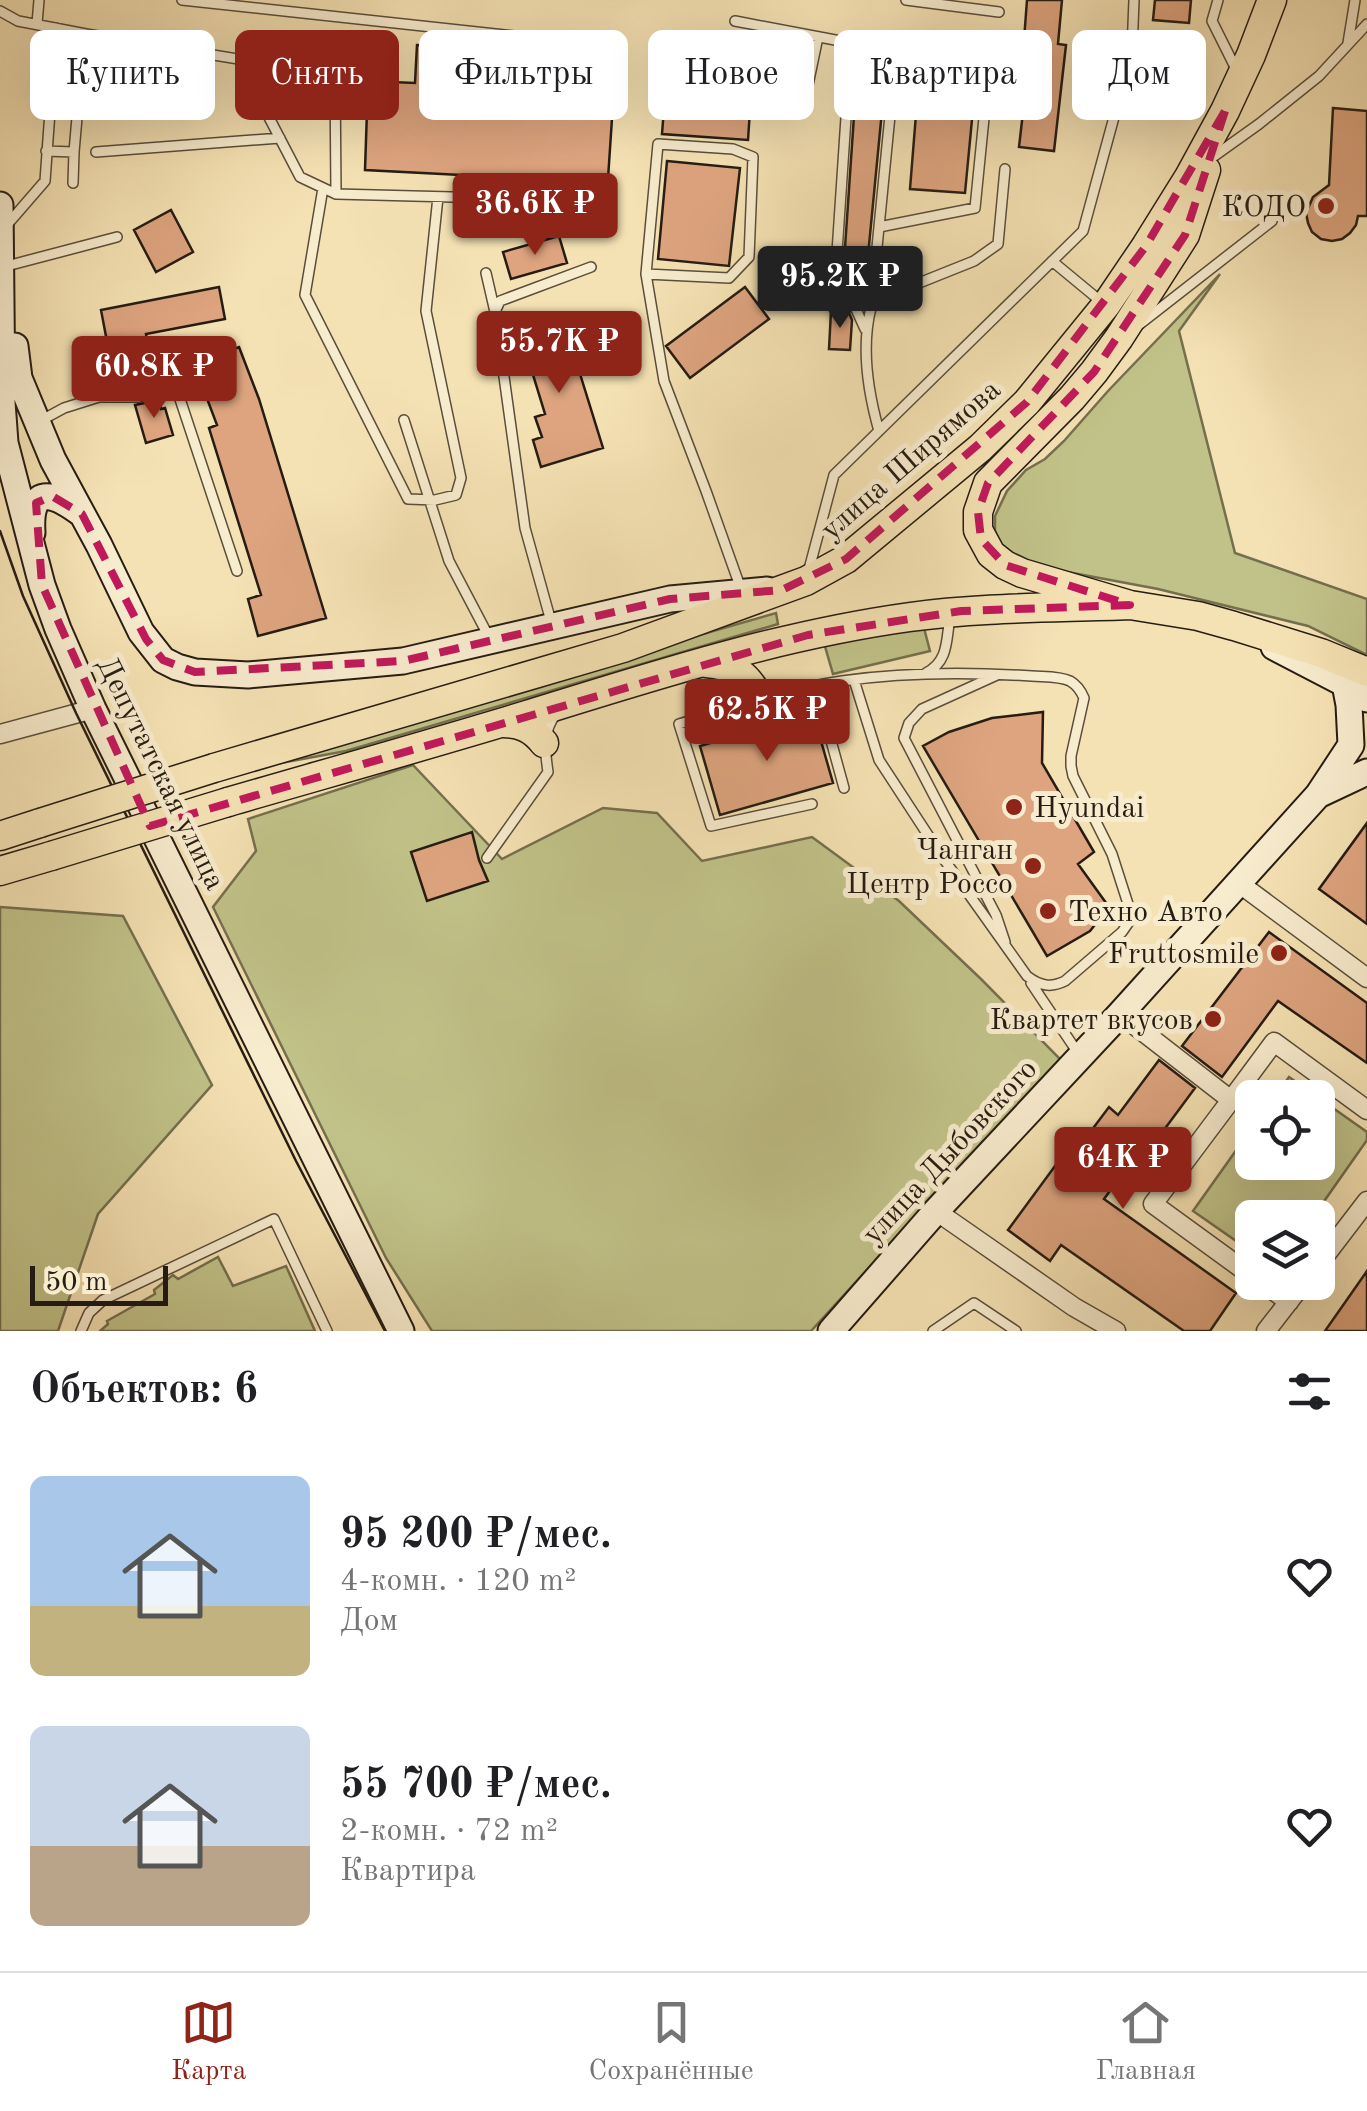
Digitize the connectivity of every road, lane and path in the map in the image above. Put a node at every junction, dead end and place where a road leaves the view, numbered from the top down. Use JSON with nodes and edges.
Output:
{"nodes":[{"id":1,"x":39,"y":0,"type":"edge"},
{"id":2,"x":182,"y":0,"type":"edge"},
{"id":3,"x":906,"y":0,"type":"edge"},
{"id":4,"x":1134,"y":0,"type":"edge"},
{"id":5,"x":1218,"y":0,"type":"edge"},
{"id":6,"x":1272,"y":0,"type":"edge"},
{"id":7,"x":1355,"y":0,"type":"edge"},
{"id":8,"x":0,"y":11,"type":"edge"},
{"id":9,"x":999,"y":12,"type":"dead end"},
{"id":10,"x":735,"y":21,"type":"dead end"},
{"id":11,"x":38,"y":24,"type":"junction"},
{"id":12,"x":1367,"y":24,"type":"edge"},
{"id":13,"x":56,"y":28,"type":"junction"},
{"id":14,"x":459,"y":30,"type":"edge"},
{"id":15,"x":818,"y":37,"type":"junction"},
{"id":16,"x":1347,"y":46,"type":"junction"},
{"id":17,"x":814,"y":56,"type":"edge"},
{"id":18,"x":235,"y":58,"type":"edge"},
{"id":19,"x":1240,"y":78,"type":"junction"},
{"id":20,"x":1225,"y":110,"type":"junction"},
{"id":21,"x":77,"y":120,"type":"edge"},
{"id":22,"x":270,"y":120,"type":"edge"},
{"id":23,"x":336,"y":120,"type":"edge"},
{"id":24,"x":890,"y":120,"type":"edge"},
{"id":25,"x":984,"y":120,"type":"edge"},
{"id":26,"x":280,"y":138,"type":"junction"},
{"id":27,"x":46,"y":151,"type":"junction"},
{"id":28,"x":74,"y":152,"type":"junction"},
{"id":29,"x":96,"y":152,"type":"dead end"},
{"id":30,"x":1210,"y":159,"type":"junction"},
{"id":31,"x":1004,"y":168,"type":"dead end"},
{"id":32,"x":72,"y":183,"type":"dead end"},
{"id":33,"x":322,"y":188,"type":"junction"},
{"id":34,"x":336,"y":194,"type":"junction"},
{"id":35,"x":438,"y":197,"type":"junction"},
{"id":36,"x":532,"y":200,"type":"dead end"},
{"id":37,"x":0,"y":206,"type":"edge"},
{"id":38,"x":1272,"y":221,"type":"dead end"},
{"id":39,"x":879,"y":226,"type":"junction"},
{"id":40,"x":1,"y":232,"type":"edge"},
{"id":41,"x":117,"y":237,"type":"dead end"},
{"id":42,"x":2,"y":260,"type":"edge"},
{"id":43,"x":1052,"y":261,"type":"junction"},
{"id":44,"x":591,"y":267,"type":"dead end"},
{"id":45,"x":486,"y":274,"type":"dead end"},
{"id":46,"x":646,"y":274,"type":"junction"},
{"id":47,"x":873,"y":290,"type":"junction"},
{"id":48,"x":1106,"y":304,"type":"junction"},
{"id":49,"x":495,"y":312,"type":"junction"},
{"id":50,"x":866,"y":330,"type":"junction"},
{"id":51,"x":1119,"y":338,"type":"junction"},
{"id":52,"x":404,"y":420,"type":"dead end"},
{"id":53,"x":38,"y":423,"type":"junction"},
{"id":54,"x":879,"y":431,"type":"junction"},
{"id":55,"x":430,"y":500,"type":"junction"},
{"id":56,"x":82,"y":514,"type":"junction"},
{"id":57,"x":34,"y":562,"type":"junction"},
{"id":58,"x":237,"y":571,"type":"dead end"},
{"id":59,"x":794,"y":585,"type":"junction"},
{"id":60,"x":742,"y":592,"type":"junction"},
{"id":61,"x":1130,"y":605,"type":"junction"},
{"id":62,"x":961,"y":612,"type":"junction"},
{"id":63,"x":553,"y":628,"type":"junction"},
{"id":64,"x":491,"y":641,"type":"junction"},
{"id":65,"x":675,"y":669,"type":"junction"},
{"id":66,"x":924,"y":674,"type":"junction"},
{"id":67,"x":1000,"y":674,"type":"junction"},
{"id":68,"x":1356,"y":678,"type":"edge"},
{"id":69,"x":854,"y":680,"type":"junction"},
{"id":70,"x":816,"y":686,"type":"junction"},
{"id":71,"x":581,"y":698,"type":"junction"},
{"id":72,"x":1367,"y":699,"type":"edge"},
{"id":73,"x":760,"y":700,"type":"junction"},
{"id":74,"x":93,"y":709,"type":"junction"},
{"id":75,"x":502,"y":722,"type":"junction"},
{"id":76,"x":0,"y":734,"type":"edge"},
{"id":77,"x":544,"y":744,"type":"junction"},
{"id":78,"x":1367,"y":772,"type":"edge"},
{"id":79,"x":844,"y":788,"type":"dead end"},
{"id":80,"x":1318,"y":795,"type":"junction"},
{"id":81,"x":812,"y":804,"type":"dead end"},
{"id":82,"x":0,"y":836,"type":"edge"},
{"id":83,"x":487,"y":858,"type":"dead end"},
{"id":84,"x":0,"y":871,"type":"edge"},
{"id":85,"x":1240,"y":884,"type":"junction"},
{"id":86,"x":1010,"y":954,"type":"junction"},
{"id":87,"x":1027,"y":976,"type":"junction"},
{"id":88,"x":1367,"y":978,"type":"edge"},
{"id":89,"x":1120,"y":1014,"type":"junction"},
{"id":90,"x":1080,"y":1056,"type":"junction"},
{"id":91,"x":1231,"y":1100,"type":"junction"},
{"id":92,"x":1367,"y":1110,"type":"edge"},
{"id":93,"x":1367,"y":1201,"type":"edge"},
{"id":94,"x":936,"y":1210,"type":"junction"},
{"id":95,"x":1335,"y":1243,"type":"edge"},
{"id":96,"x":1235,"y":1264,"type":"edge"},
{"id":97,"x":1286,"y":1300,"type":"edge"},
{"id":98,"x":1289,"y":1302,"type":"joint"},
{"id":99,"x":81,"y":1331,"type":"edge"},
{"id":100,"x":327,"y":1331,"type":"edge"},
{"id":101,"x":401,"y":1331,"type":"edge"},
{"id":102,"x":831,"y":1331,"type":"edge"},
{"id":103,"x":933,"y":1331,"type":"edge"},
{"id":104,"x":1016,"y":1331,"type":"edge"},
{"id":105,"x":1116,"y":1331,"type":"edge"},
{"id":106,"x":1266,"y":1331,"type":"edge"}],
"edges":[{"from":1,"to":11,"type":"lane"},
{"from":2,"to":14,"type":"lane"},
{"from":3,"to":9,"type":"lane"},
{"from":4,"to":43,"type":"lane"},
{"from":5,"to":19,"type":"lane"},
{"from":6,"to":19,"type":"main road","name":"улица Ширямова"},
{"from":7,"to":16,"type":"lane"},
{"from":8,"to":11,"type":"lane"},
{"from":10,"to":15,"type":"lane"},
{"from":11,"to":13,"type":"lane"},
{"from":12,"to":16,"type":"lane"},
{"from":13,"to":18,"type":"lane"},
{"from":13,"to":27,"type":"lane"},
{"from":15,"to":17,"type":"lane"},
{"from":15,"to":50,"type":"lane"},
{"from":16,"to":30,"type":"lane"},
{"from":19,"to":20,"type":"main road","name":"улица Ширямова"},
{"from":20,"to":30,"type":"main road"},
{"from":20,"to":48,"type":"main road","name":"улица Ширямова"},
{"from":21,"to":28,"type":"lane"},
{"from":22,"to":26,"type":"lane"},
{"from":23,"to":34,"type":"lane"},
{"from":24,"to":39,"type":"lane"},
{"from":25,"to":39,"type":"lane"},
{"from":26,"to":29,"type":"lane"},
{"from":26,"to":33,"type":"lane"},
{"from":27,"to":28,"type":"lane"},
{"from":27,"to":40,"type":"lane"},
{"from":28,"to":32,"type":"lane"},
{"from":30,"to":51,"type":"main road"},
{"from":31,"to":47,"type":"lane"},
{"from":33,"to":34,"type":"lane"},
{"from":33,"to":55,"type":"lane"},
{"from":34,"to":35,"type":"lane"},
{"from":35,"to":36,"type":"lane"},
{"from":35,"to":55,"type":"lane"},
{"from":37,"to":40,"type":"main road","name":"Депутатская улица"},
{"from":38,"to":51,"type":"lane"},
{"from":39,"to":47,"type":"lane"},
{"from":40,"to":42,"type":"main road","name":"Депутатская улица"},
{"from":41,"to":42,"type":"lane"},
{"from":42,"to":53,"type":"main road"},
{"from":42,"to":57,"type":"main road","name":"Депутатская улица"},
{"from":43,"to":48,"type":"lane"},
{"from":43,"to":54,"type":"lane"},
{"from":44,"to":49,"type":"lane"},
{"from":45,"to":49,"type":"lane"},
{"from":46,"to":46,"type":"lane"},
{"from":46,"to":60,"type":"lane"},
{"from":47,"to":50,"type":"lane"},
{"from":48,"to":59,"type":"main road","name":"улица Ширямова"},
{"from":49,"to":63,"type":"lane"},
{"from":50,"to":54,"type":"lane"},
{"from":51,"to":61,"type":"main road"},
{"from":52,"to":55,"type":"lane"},
{"from":53,"to":56,"type":"main road"},
{"from":53,"to":58,"type":"lane"},
{"from":54,"to":59,"type":"lane"},
{"from":55,"to":64,"type":"lane"},
{"from":56,"to":57,"type":"main road"},
{"from":56,"to":64,"type":"main road"},
{"from":57,"to":74,"type":"main road","name":"Депутатская улица"},
{"from":59,"to":60,"type":"main road"},
{"from":59,"to":82,"type":"main road","name":"улица Ширямова","bridge":true},
{"from":60,"to":63,"type":"main road"},
{"from":61,"to":62,"type":"main road"},
{"from":61,"to":68,"type":"main road"},
{"from":62,"to":65,"type":"main road"},
{"from":62,"to":66,"type":"lane"},
{"from":63,"to":64,"type":"main road"},
{"from":65,"to":71,"type":"main road"},
{"from":65,"to":73,"type":"main road"},
{"from":66,"to":67,"type":"lane"},
{"from":66,"to":69,"type":"lane"},
{"from":67,"to":86,"type":"lane"},
{"from":67,"to":87,"type":"lane"},
{"from":68,"to":72,"type":"main road"},
{"from":68,"to":80,"type":"main road","name":"улица Дыбовского"},
{"from":69,"to":70,"type":"lane"},
{"from":69,"to":86,"type":"lane"},
{"from":70,"to":73,"type":"lane"},
{"from":70,"to":79,"type":"lane"},
{"from":71,"to":75,"type":"main road"},
{"from":71,"to":77,"type":"lane"},
{"from":73,"to":81,"type":"lane"},
{"from":74,"to":76,"type":"street"},
{"from":74,"to":101,"type":"main road","name":"Депутатская улица"},
{"from":75,"to":77,"type":"main road"},
{"from":75,"to":84,"type":"main road","bridge":true},
{"from":77,"to":83,"type":"lane"},
{"from":78,"to":80,"type":"main road"},
{"from":80,"to":85,"type":"main road","name":"улица Дыбовского"},
{"from":85,"to":88,"type":"street"},
{"from":85,"to":89,"type":"main road","name":"улица Дыбовского"},
{"from":86,"to":87,"type":"lane"},
{"from":87,"to":90,"type":"lane"},
{"from":89,"to":90,"type":"main road","name":"улица Дыбовского"},
{"from":89,"to":91,"type":"street"},
{"from":90,"to":94,"type":"main road","name":"улица Дыбовского"},
{"from":91,"to":92,"type":"street"},
{"from":91,"to":96,"type":"street"},
{"from":93,"to":95,"type":"street"},
{"from":94,"to":102,"type":"main road","name":"улица Дыбовского"},
{"from":94,"to":105,"type":"street"},
{"from":97,"to":98,"type":"street"},
{"from":98,"to":106,"type":"street"},
{"from":99,"to":100,"type":"lane"},
{"from":103,"to":104,"type":"lane"}]}
